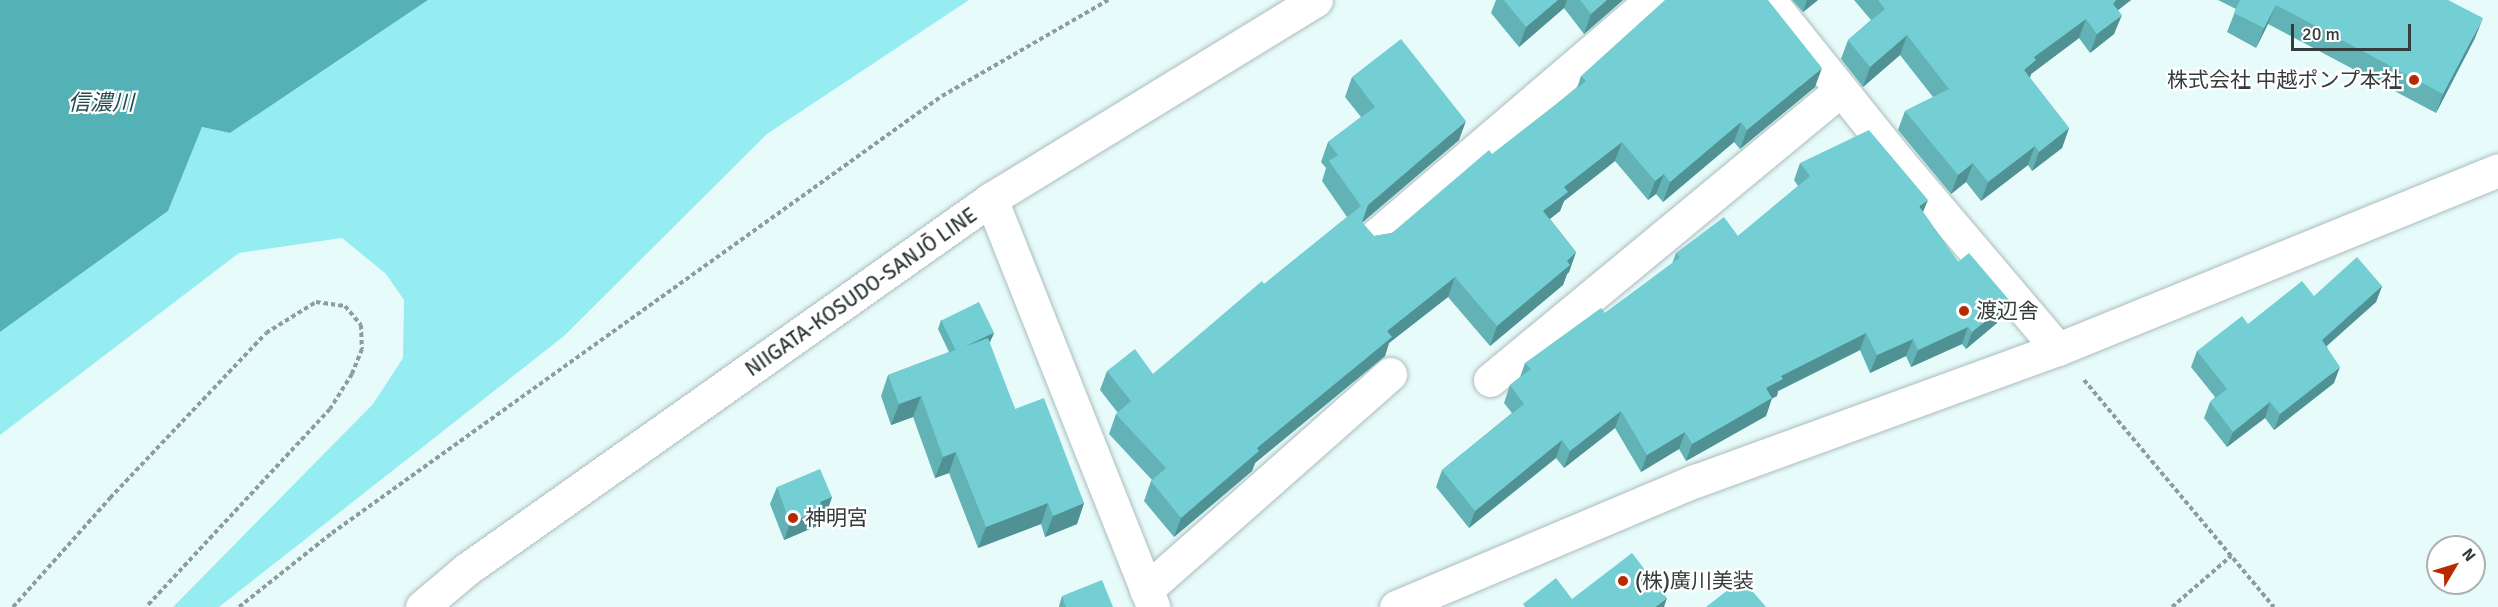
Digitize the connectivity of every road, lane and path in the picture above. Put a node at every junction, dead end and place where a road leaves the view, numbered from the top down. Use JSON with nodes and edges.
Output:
{"nodes":[{"id":1,"x":1108,"y":0,"type":"edge"},
{"id":2,"x":1316,"y":0,"type":"edge"},
{"id":3,"x":1652,"y":0,"type":"edge"},
{"id":4,"x":1769,"y":0,"type":"edge"},
{"id":5,"x":1841,"y":90,"type":"junction"},
{"id":6,"x":2498,"y":170,"type":"edge"},
{"id":7,"x":991,"y":199,"type":"junction"},
{"id":8,"x":1373,"y":238,"type":"edge"},
{"id":9,"x":2058,"y":349,"type":"junction"},
{"id":10,"x":1390,"y":374,"type":"dead end"},
{"id":11,"x":1490,"y":380,"type":"dead end"},
{"id":12,"x":2231,"y":556,"type":"junction"},
{"id":13,"x":1150,"y":599,"type":"edge"},
{"id":14,"x":13,"y":607,"type":"edge"},
{"id":15,"x":146,"y":607,"type":"edge"},
{"id":16,"x":239,"y":607,"type":"edge"},
{"id":17,"x":422,"y":607,"type":"edge"},
{"id":18,"x":1396,"y":607,"type":"edge"},
{"id":19,"x":2172,"y":607,"type":"edge"},
{"id":20,"x":2274,"y":607,"type":"edge"}],
"edges":[{"from":1,"to":16,"type":"path"},
{"from":2,"to":7,"type":"street","name":"NIIGATA-KOSUDO-SANJŌ LINE"},
{"from":3,"to":8,"type":"street"},
{"from":4,"to":5,"type":"street"},
{"from":5,"to":9,"type":"street"},
{"from":5,"to":11,"type":"street"},
{"from":6,"to":9,"type":"street"},
{"from":7,"to":13,"type":"street"},
{"from":7,"to":17,"type":"street","name":"NIIGATA-KOSUDO-SANJŌ LINE"},
{"from":9,"to":12,"type":"path"},
{"from":9,"to":18,"type":"street"},
{"from":10,"to":13,"type":"street"},
{"from":12,"to":19,"type":"path"},
{"from":12,"to":20,"type":"path"},
{"from":14,"to":15,"type":"path"}]}
